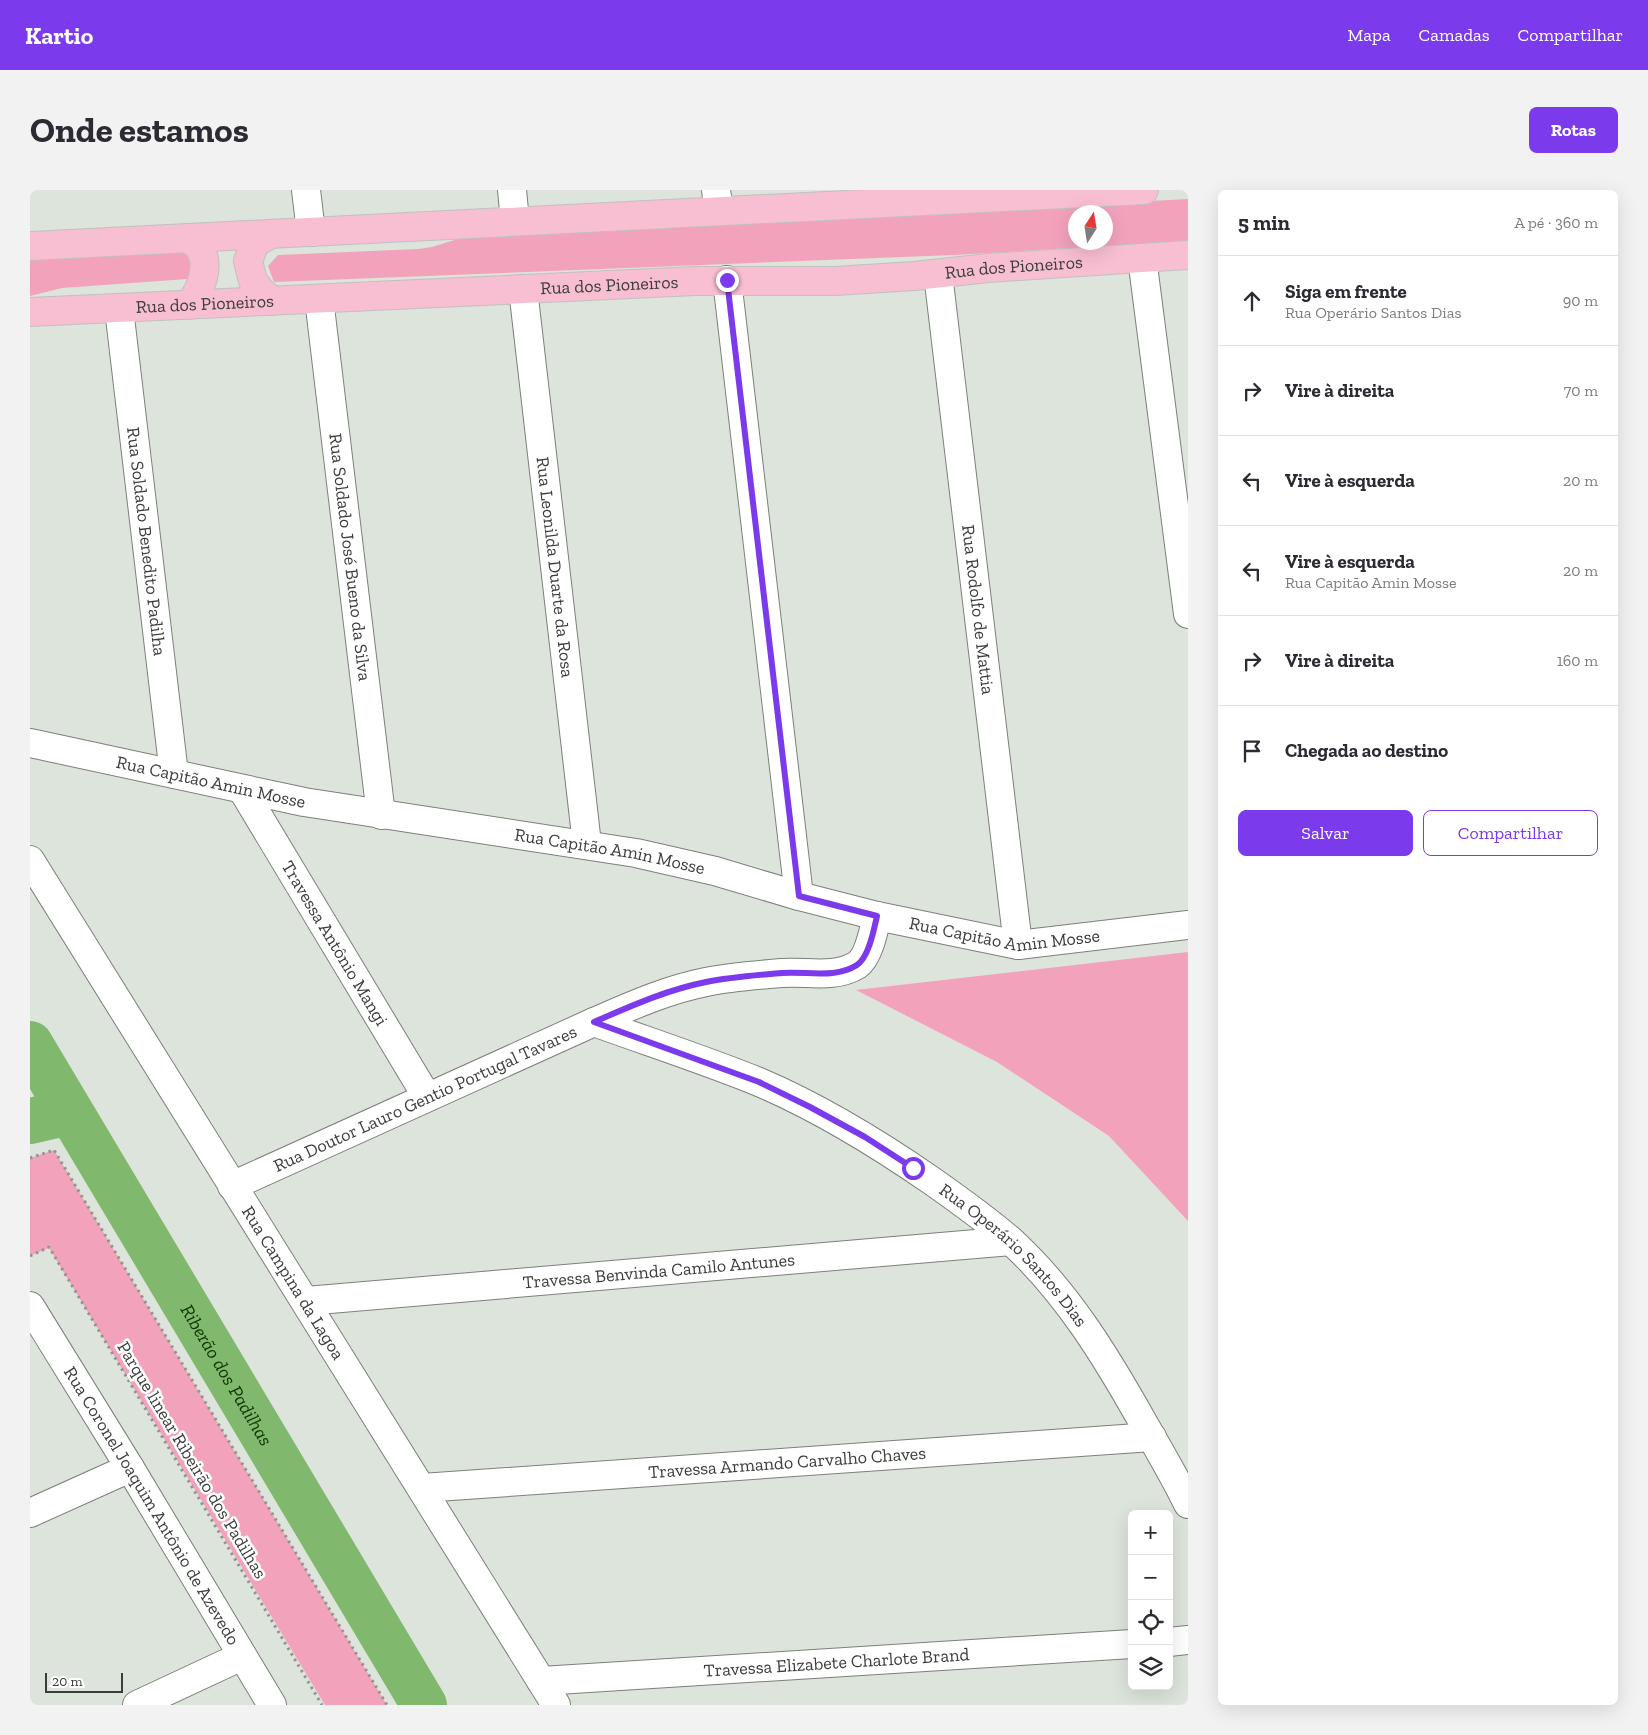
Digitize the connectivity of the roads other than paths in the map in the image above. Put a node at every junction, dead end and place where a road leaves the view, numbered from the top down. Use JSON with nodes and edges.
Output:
{"nodes":[{"id":1,"x":306,"y":190,"type":"edge"},
{"id":2,"x":512,"y":190,"type":"edge"},
{"id":3,"x":1133,"y":190,"type":"edge"},
{"id":4,"x":1144,"y":190,"type":"edge"},
{"id":5,"x":929,"y":195,"type":"edge"},
{"id":6,"x":718,"y":201,"type":"edge"},
{"id":7,"x":516,"y":221,"type":"junction"},
{"id":8,"x":311,"y":232,"type":"junction"},
{"id":9,"x":270,"y":234,"type":"junction"},
{"id":10,"x":188,"y":238,"type":"junction"},
{"id":11,"x":30,"y":246,"type":"edge"},
{"id":12,"x":1188,"y":255,"type":"edge"},
{"id":13,"x":1142,"y":258,"type":"junction"},
{"id":14,"x":938,"y":274,"type":"junction"},
{"id":15,"x":727,"y":280,"type":"junction"},
{"id":16,"x":523,"y":289,"type":"junction"},
{"id":17,"x":320,"y":299,"type":"junction"},
{"id":18,"x":272,"y":301,"type":"junction"},
{"id":19,"x":188,"y":305,"type":"junction"},
{"id":20,"x":119,"y":309,"type":"junction"},
{"id":21,"x":30,"y":312,"type":"edge"},
{"id":22,"x":1188,"y":614,"type":"edge"},
{"id":23,"x":30,"y":743,"type":"edge"},
{"id":24,"x":174,"y":774,"type":"junction"},
{"id":25,"x":242,"y":789,"type":"junction"},
{"id":26,"x":381,"y":815,"type":"junction"},
{"id":27,"x":588,"y":844,"type":"junction"},
{"id":28,"x":30,"y":860,"type":"edge"},
{"id":29,"x":799,"y":896,"type":"junction"},
{"id":30,"x":877,"y":916,"type":"junction"},
{"id":31,"x":1188,"y":925,"type":"edge"},
{"id":32,"x":1018,"y":945,"type":"junction"},
{"id":33,"x":594,"y":1022,"type":"junction"},
{"id":34,"x":427,"y":1097,"type":"junction"},
{"id":35,"x":232,"y":1186,"type":"junction"},
{"id":36,"x":1011,"y":1241,"type":"junction"},
{"id":37,"x":306,"y":1301,"type":"junction"},
{"id":38,"x":30,"y":1306,"type":"edge"},
{"id":39,"x":1152,"y":1437,"type":"junction"},
{"id":40,"x":130,"y":1468,"type":"junction"},
{"id":41,"x":422,"y":1488,"type":"junction"},
{"id":42,"x":1188,"y":1504,"type":"edge"},
{"id":43,"x":30,"y":1513,"type":"edge"},
{"id":44,"x":1188,"y":1640,"type":"edge"},
{"id":45,"x":1173,"y":1642,"type":"edge"},
{"id":46,"x":1128,"y":1644,"type":"edge"},
{"id":47,"x":242,"y":1656,"type":"junction"},
{"id":48,"x":541,"y":1681,"type":"junction"},
{"id":49,"x":137,"y":1705,"type":"edge"},
{"id":50,"x":272,"y":1705,"type":"edge"},
{"id":51,"x":556,"y":1705,"type":"edge"}],
"edges":[{"from":1,"to":8,"type":"street"},
{"from":2,"to":7,"type":"street"},
{"from":3,"to":4,"type":"main road"},
{"from":3,"to":5,"type":"main road"},
{"from":5,"to":6,"type":"main road"},
{"from":6,"to":7,"type":"main road"},
{"from":7,"to":8,"type":"main road"},
{"from":8,"to":9,"type":"main road"},
{"from":9,"to":10,"type":"main road"},
{"from":9,"to":18,"type":"main road"},
{"from":10,"to":11,"type":"main road"},
{"from":10,"to":19,"type":"main road"},
{"from":12,"to":13,"type":"main road","name":"Rua dos Pioneiros"},
{"from":13,"to":14,"type":"main road","name":"Rua dos Pioneiros"},
{"from":13,"to":22,"type":"street"},
{"from":14,"to":15,"type":"main road","name":"Rua dos Pioneiros"},
{"from":14,"to":32,"type":"street","name":"Rua Rodolfo de Mattia"},
{"from":15,"to":16,"type":"main road","name":"Rua dos Pioneiros"},
{"from":15,"to":29,"type":"street"},
{"from":16,"to":17,"type":"main road","name":"Rua dos Pioneiros"},
{"from":16,"to":27,"type":"street","name":"Rua Leonilda Duarte da Rosa"},
{"from":17,"to":18,"type":"main road","name":"Rua dos Pioneiros"},
{"from":17,"to":26,"type":"street","name":"Rua Soldado José Bueno da Silva"},
{"from":18,"to":19,"type":"main road","name":"Rua dos Pioneiros"},
{"from":19,"to":20,"type":"main road","name":"Rua dos Pioneiros"},
{"from":20,"to":21,"type":"main road","name":"Rua dos Pioneiros"},
{"from":20,"to":24,"type":"street","name":"Rua Soldado Benedito Padilha"},
{"from":23,"to":24,"type":"street","name":"Rua Capitão Amin Mosse"},
{"from":24,"to":25,"type":"street","name":"Rua Capitão Amin Mosse"},
{"from":25,"to":26,"type":"street","name":"Rua Capitão Amin Mosse"},
{"from":25,"to":34,"type":"street","name":"Travessa Antônio Mangi"},
{"from":26,"to":27,"type":"street","name":"Rua Capitão Amin Mosse"},
{"from":27,"to":29,"type":"street","name":"Rua Capitão Amin Mosse"},
{"from":28,"to":35,"type":"street","name":"Rua Campina da Lagoa"},
{"from":29,"to":30,"type":"street","name":"Rua Capitão Amin Mosse"},
{"from":30,"to":32,"type":"street","name":"Rua Capitão Amin Mosse"},
{"from":30,"to":33,"type":"street","name":"Rua Doutor Lauro Gentio Portugal Tavares"},
{"from":31,"to":32,"type":"street","name":"Rua Capitão Amin Mosse"},
{"from":33,"to":34,"type":"street","name":"Rua Doutor Lauro Gentio Portugal Tavares"},
{"from":33,"to":36,"type":"street","name":"Rua Operário Santos Dias"},
{"from":34,"to":35,"type":"street","name":"Rua Doutor Lauro Gentio Portugal Tavares"},
{"from":35,"to":37,"type":"street","name":"Rua Campina da Lagoa"},
{"from":36,"to":37,"type":"street","name":"Travessa Benvinda Camilo Antunes"},
{"from":36,"to":39,"type":"street","name":"Rua Operário Santos Dias"},
{"from":37,"to":41,"type":"street","name":"Rua Campina da Lagoa"},
{"from":38,"to":40,"type":"street","name":"Rua Coronel Joaquim Antônio de Azevedo"},
{"from":39,"to":41,"type":"street","name":"Travessa Armando Carvalho Chaves"},
{"from":39,"to":42,"type":"street","name":"Rua Operário Santos Dias"},
{"from":40,"to":43,"type":"street"},
{"from":40,"to":47,"type":"street","name":"Rua Coronel Joaquim Antônio de Azevedo"},
{"from":41,"to":48,"type":"street","name":"Rua Campina da Lagoa"},
{"from":44,"to":45,"type":"street"},
{"from":46,"to":48,"type":"street","name":"Travessa Elizabete Charlote Brand"},
{"from":47,"to":49,"type":"street"},
{"from":47,"to":50,"type":"street","name":"Rua Coronel Joaquim Antônio de Azevedo"},
{"from":48,"to":51,"type":"street","name":"Rua Campina da Lagoa"}]}
